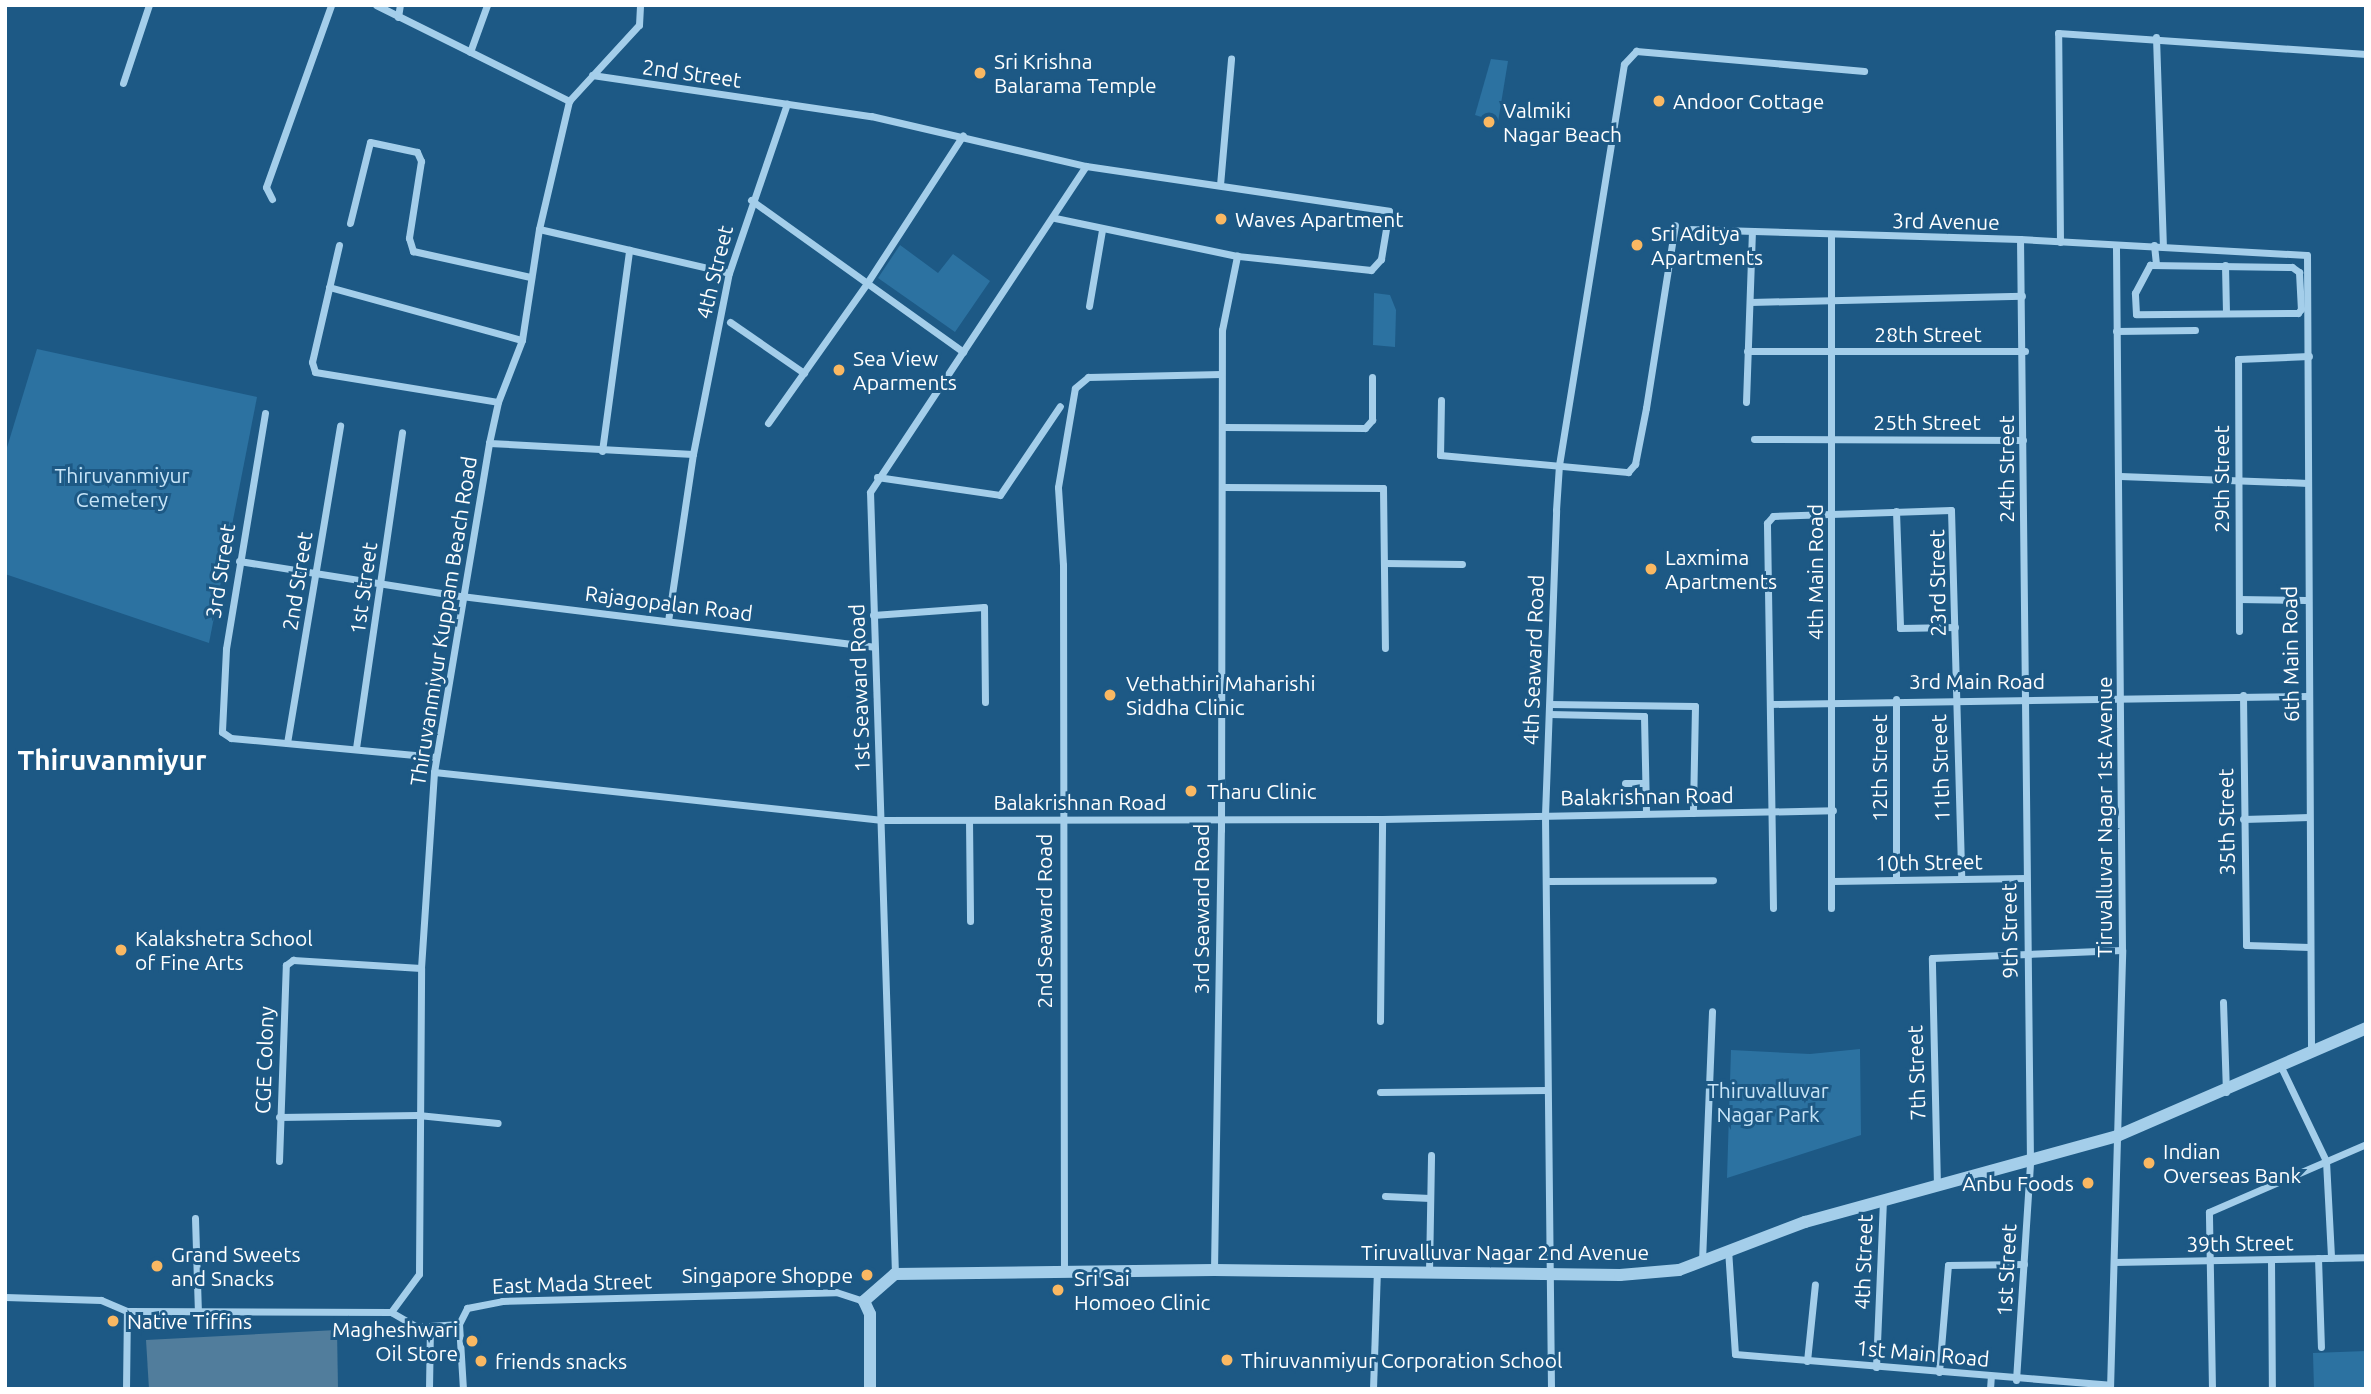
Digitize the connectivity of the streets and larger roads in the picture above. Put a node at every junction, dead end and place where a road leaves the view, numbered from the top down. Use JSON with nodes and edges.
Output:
{"nodes":[{"id":1,"x":149,"y":5,"type":"edge"},
{"id":2,"x":331,"y":5,"type":"edge"},
{"id":3,"x":376,"y":5,"type":"edge"},
{"id":4,"x":400,"y":5,"type":"edge"},
{"id":5,"x":487,"y":5,"type":"edge"},
{"id":6,"x":640,"y":5,"type":"edge"},
{"id":7,"x":398,"y":17,"type":"junction"},
{"id":8,"x":2156,"y":37,"type":"junction"},
{"id":9,"x":470,"y":52,"type":"junction"},
{"id":10,"x":2366,"y":54,"type":"edge"},
{"id":11,"x":1231,"y":58,"type":"dead end"},
{"id":12,"x":1864,"y":71,"type":"dead end"},
{"id":13,"x":592,"y":75,"type":"junction"},
{"id":14,"x":123,"y":83,"type":"dead end"},
{"id":15,"x":569,"y":101,"type":"junction"},
{"id":16,"x":787,"y":104,"type":"junction"},
{"id":17,"x":963,"y":135,"type":"junction"},
{"id":18,"x":1086,"y":166,"type":"junction"},
{"id":19,"x":1220,"y":185,"type":"junction"},
{"id":20,"x":272,"y":199,"type":"dead end"},
{"id":21,"x":751,"y":200,"type":"junction"},
{"id":22,"x":1055,"y":218,"type":"junction"},
{"id":23,"x":350,"y":223,"type":"dead end"},
{"id":24,"x":1675,"y":225,"type":"dead end"},
{"id":25,"x":539,"y":229,"type":"junction"},
{"id":26,"x":1687,"y":229,"type":"dead end"},
{"id":27,"x":1102,"y":230,"type":"junction"},
{"id":28,"x":1752,"y":232,"type":"junction"},
{"id":29,"x":1832,"y":237,"type":"junction"},
{"id":30,"x":2020,"y":239,"type":"junction"},
{"id":31,"x":2060,"y":242,"type":"junction"},
{"id":32,"x":2116,"y":245,"type":"junction"},
{"id":33,"x":2154,"y":245,"type":"junction"},
{"id":34,"x":339,"y":246,"type":"dead end"},
{"id":35,"x":2163,"y":246,"type":"junction"},
{"id":36,"x":2206,"y":249,"type":"junction"},
{"id":37,"x":629,"y":250,"type":"junction"},
{"id":38,"x":1237,"y":256,"type":"junction"},
{"id":39,"x":2155,"y":265,"type":"junction"},
{"id":40,"x":2213,"y":265,"type":"junction"},
{"id":41,"x":2225,"y":265,"type":"junction"},
{"id":42,"x":729,"y":273,"type":"junction"},
{"id":43,"x":530,"y":277,"type":"junction"},
{"id":44,"x":867,"y":283,"type":"junction"},
{"id":45,"x":329,"y":287,"type":"junction"},
{"id":46,"x":2022,"y":296,"type":"junction"},
{"id":47,"x":1832,"y":300,"type":"junction"},
{"id":48,"x":1750,"y":302,"type":"junction"},
{"id":49,"x":1089,"y":306,"type":"dead end"},
{"id":50,"x":2225,"y":313,"type":"junction"},
{"id":51,"x":730,"y":322,"type":"dead end"},
{"id":52,"x":2195,"y":330,"type":"dead end"},
{"id":53,"x":2116,"y":331,"type":"junction"},
{"id":54,"x":522,"y":340,"type":"junction"},
{"id":55,"x":1747,"y":351,"type":"junction"},
{"id":56,"x":2025,"y":351,"type":"junction"},
{"id":57,"x":963,"y":352,"type":"junction"},
{"id":58,"x":1832,"y":352,"type":"junction"},
{"id":59,"x":2309,"y":356,"type":"junction"},
{"id":60,"x":804,"y":373,"type":"junction"},
{"id":61,"x":1221,"y":374,"type":"junction"},
{"id":62,"x":1372,"y":377,"type":"dead end"},
{"id":63,"x":1441,"y":400,"type":"dead end"},
{"id":64,"x":498,"y":402,"type":"junction"},
{"id":65,"x":1746,"y":402,"type":"dead end"},
{"id":66,"x":1060,"y":406,"type":"dead end"},
{"id":67,"x":265,"y":413,"type":"dead end"},
{"id":68,"x":768,"y":423,"type":"dead end"},
{"id":69,"x":340,"y":425,"type":"dead end"},
{"id":70,"x":1223,"y":427,"type":"junction"},
{"id":71,"x":402,"y":432,"type":"dead end"},
{"id":72,"x":1755,"y":439,"type":"dead end"},
{"id":73,"x":1832,"y":440,"type":"junction"},
{"id":74,"x":2022,"y":440,"type":"junction"},
{"id":75,"x":488,"y":443,"type":"junction"},
{"id":76,"x":602,"y":451,"type":"junction"},
{"id":77,"x":693,"y":454,"type":"junction"},
{"id":78,"x":1559,"y":465,"type":"junction"},
{"id":79,"x":2120,"y":476,"type":"junction"},
{"id":80,"x":877,"y":477,"type":"junction"},
{"id":81,"x":2238,"y":480,"type":"junction"},
{"id":82,"x":2308,"y":483,"type":"junction"},
{"id":83,"x":1223,"y":487,"type":"junction"},
{"id":84,"x":1896,"y":511,"type":"junction"},
{"id":85,"x":1833,"y":514,"type":"junction"},
{"id":86,"x":239,"y":561,"type":"junction"},
{"id":87,"x":1385,"y":563,"type":"junction"},
{"id":88,"x":1462,"y":564,"type":"dead end"},
{"id":89,"x":316,"y":575,"type":"junction"},
{"id":90,"x":381,"y":583,"type":"junction"},
{"id":91,"x":461,"y":596,"type":"junction"},
{"id":92,"x":2239,"y":599,"type":"junction"},
{"id":93,"x":2306,"y":600,"type":"junction"},
{"id":94,"x":873,"y":615,"type":"junction"},
{"id":95,"x":668,"y":621,"type":"junction"},
{"id":96,"x":1955,"y":627,"type":"junction"},
{"id":97,"x":2239,"y":631,"type":"dead end"},
{"id":98,"x":874,"y":647,"type":"junction"},
{"id":99,"x":1385,"y":648,"type":"dead end"},
{"id":100,"x":2243,"y":695,"type":"junction"},
{"id":101,"x":2121,"y":696,"type":"junction"},
{"id":102,"x":2309,"y":696,"type":"junction"},
{"id":103,"x":1956,"y":698,"type":"junction"},
{"id":104,"x":2026,"y":698,"type":"junction"},
{"id":105,"x":1896,"y":699,"type":"junction"},
{"id":106,"x":1833,"y":701,"type":"junction"},
{"id":107,"x":985,"y":702,"type":"dead end"},
{"id":108,"x":1550,"y":704,"type":"junction"},
{"id":109,"x":1770,"y":704,"type":"junction"},
{"id":110,"x":1549,"y":713,"type":"junction"},
{"id":111,"x":287,"y":743,"type":"junction"},
{"id":112,"x":356,"y":748,"type":"junction"},
{"id":113,"x":436,"y":757,"type":"junction"},
{"id":114,"x":434,"y":772,"type":"junction"},
{"id":115,"x":1625,"y":783,"type":"dead end"},
{"id":116,"x":1645,"y":783,"type":"junction"},
{"id":117,"x":1833,"y":810,"type":"junction"},
{"id":118,"x":1772,"y":811,"type":"junction"},
{"id":119,"x":1646,"y":813,"type":"junction"},
{"id":120,"x":1693,"y":813,"type":"junction"},
{"id":121,"x":1545,"y":816,"type":"junction"},
{"id":122,"x":2309,"y":817,"type":"junction"},
{"id":123,"x":1382,"y":818,"type":"junction"},
{"id":124,"x":1219,"y":819,"type":"junction"},
{"id":125,"x":2243,"y":819,"type":"junction"},
{"id":126,"x":882,"y":820,"type":"junction"},
{"id":127,"x":969,"y":820,"type":"junction"},
{"id":128,"x":1061,"y":820,"type":"junction"},
{"id":129,"x":1961,"y":878,"type":"junction"},
{"id":130,"x":2026,"y":878,"type":"junction"},
{"id":131,"x":1896,"y":879,"type":"junction"},
{"id":132,"x":1713,"y":880,"type":"dead end"},
{"id":133,"x":1547,"y":881,"type":"junction"},
{"id":134,"x":1832,"y":881,"type":"junction"},
{"id":135,"x":1773,"y":908,"type":"dead end"},
{"id":136,"x":1831,"y":908,"type":"dead end"},
{"id":137,"x":970,"y":921,"type":"dead end"},
{"id":138,"x":2309,"y":947,"type":"junction"},
{"id":139,"x":2122,"y":950,"type":"junction"},
{"id":140,"x":2027,"y":953,"type":"junction"},
{"id":141,"x":421,"y":968,"type":"junction"},
{"id":142,"x":2222,"y":1002,"type":"dead end"},
{"id":143,"x":1712,"y":1011,"type":"dead end"},
{"id":144,"x":1380,"y":1021,"type":"dead end"},
{"id":145,"x":2366,"y":1028,"type":"edge"},
{"id":146,"x":2311,"y":1054,"type":"junction"},
{"id":147,"x":2282,"y":1069,"type":"junction"},
{"id":148,"x":1547,"y":1090,"type":"junction"},
{"id":149,"x":1380,"y":1092,"type":"dead end"},
{"id":150,"x":2226,"y":1093,"type":"junction"},
{"id":151,"x":418,"y":1115,"type":"junction"},
{"id":152,"x":279,"y":1117,"type":"junction"},
{"id":153,"x":498,"y":1123,"type":"dead end"},
{"id":154,"x":2117,"y":1136,"type":"junction"},
{"id":155,"x":2366,"y":1144,"type":"edge"},
{"id":156,"x":1431,"y":1155,"type":"dead end"},
{"id":157,"x":279,"y":1161,"type":"dead end"},
{"id":158,"x":2326,"y":1161,"type":"junction"},
{"id":159,"x":2029,"y":1162,"type":"junction"},
{"id":160,"x":1938,"y":1187,"type":"junction"},
{"id":161,"x":1385,"y":1196,"type":"dead end"},
{"id":162,"x":1430,"y":1198,"type":"junction"},
{"id":163,"x":1883,"y":1200,"type":"junction"},
{"id":164,"x":195,"y":1218,"type":"dead end"},
{"id":165,"x":1728,"y":1249,"type":"junction"},
{"id":166,"x":2366,"y":1257,"type":"edge"},
{"id":167,"x":2318,"y":1258,"type":"junction"},
{"id":168,"x":2330,"y":1258,"type":"junction"},
{"id":169,"x":2271,"y":1261,"type":"junction"},
{"id":170,"x":1702,"y":1262,"type":"junction"},
{"id":171,"x":2114,"y":1262,"type":"junction"},
{"id":172,"x":2211,"y":1262,"type":"junction"},
{"id":173,"x":2024,"y":1264,"type":"junction"},
{"id":174,"x":1214,"y":1270,"type":"junction"},
{"id":175,"x":1377,"y":1271,"type":"junction"},
{"id":176,"x":1064,"y":1272,"type":"junction"},
{"id":177,"x":1429,"y":1272,"type":"junction"},
{"id":178,"x":895,"y":1274,"type":"junction"},
{"id":179,"x":1550,"y":1275,"type":"junction"},
{"id":180,"x":1815,"y":1284,"type":"dead end"},
{"id":181,"x":5,"y":1297,"type":"edge"},
{"id":182,"x":864,"y":1301,"type":"junction"},
{"id":183,"x":127,"y":1311,"type":"junction"},
{"id":184,"x":198,"y":1311,"type":"junction"},
{"id":185,"x":391,"y":1312,"type":"junction"},
{"id":186,"x":459,"y":1324,"type":"junction"},
{"id":187,"x":430,"y":1326,"type":"junction"},
{"id":188,"x":2321,"y":1347,"type":"dead end"},
{"id":189,"x":1807,"y":1361,"type":"junction"},
{"id":190,"x":1876,"y":1367,"type":"junction"},
{"id":191,"x":1939,"y":1372,"type":"junction"},
{"id":192,"x":1991,"y":1376,"type":"junction"},
{"id":193,"x":2016,"y":1380,"type":"junction"},
{"id":194,"x":2110,"y":1387,"type":"edge"},
{"id":195,"x":126,"y":1389,"type":"edge"},
{"id":196,"x":429,"y":1389,"type":"edge"},
{"id":197,"x":463,"y":1389,"type":"edge"},
{"id":198,"x":870,"y":1389,"type":"edge"},
{"id":199,"x":1373,"y":1389,"type":"edge"},
{"id":200,"x":1551,"y":1389,"type":"edge"},
{"id":201,"x":1990,"y":1389,"type":"edge"},
{"id":202,"x":2212,"y":1389,"type":"edge"},
{"id":203,"x":2272,"y":1389,"type":"edge"}],
"edges":[{"from":1,"to":14,"type":"street"},
{"from":2,"to":20,"type":"street"},
{"from":3,"to":7,"type":"street"},
{"from":4,"to":7,"type":"street"},
{"from":5,"to":9,"type":"street"},
{"from":6,"to":13,"type":"street","name":"Thiruvanmiyur Kuppam Beach Road"},
{"from":7,"to":9,"type":"street"},
{"from":8,"to":10,"type":"street"},
{"from":8,"to":31,"type":"street"},
{"from":8,"to":35,"type":"street"},
{"from":9,"to":15,"type":"street"},
{"from":11,"to":19,"type":"street"},
{"from":12,"to":78,"type":"street","name":"4th Seaward Road"},
{"from":13,"to":15,"type":"street","name":"Thiruvanmiyur Kuppam Beach Road"},
{"from":13,"to":16,"type":"street","name":"2nd Street"},
{"from":15,"to":25,"type":"street","name":"Thiruvanmiyur Kuppam Beach Road"},
{"from":16,"to":17,"type":"street","name":"2nd Street"},
{"from":16,"to":21,"type":"street","name":"4th Street"},
{"from":17,"to":18,"type":"street","name":"2nd Street"},
{"from":17,"to":44,"type":"street"},
{"from":18,"to":19,"type":"street","name":"2nd Street"},
{"from":18,"to":22,"type":"street","name":"1st Seaward Road"},
{"from":19,"to":38,"type":"street","name":"2nd Street"},
{"from":21,"to":42,"type":"street","name":"4th Street"},
{"from":21,"to":44,"type":"street"},
{"from":22,"to":27,"type":"street"},
{"from":22,"to":57,"type":"street","name":"1st Seaward Road"},
{"from":23,"to":43,"type":"street"},
{"from":24,"to":78,"type":"street"},
{"from":25,"to":37,"type":"street"},
{"from":25,"to":43,"type":"street","name":"Thiruvanmiyur Kuppam Beach Road"},
{"from":26,"to":28,"type":"street","name":"3rd Avenue"},
{"from":27,"to":38,"type":"street"},
{"from":27,"to":49,"type":"street"},
{"from":28,"to":29,"type":"street","name":"3rd Avenue"},
{"from":28,"to":48,"type":"street"},
{"from":29,"to":30,"type":"street","name":"3rd Avenue"},
{"from":29,"to":47,"type":"street","name":"4th Main Road"},
{"from":30,"to":31,"type":"street","name":"3rd Avenue"},
{"from":30,"to":46,"type":"street","name":"24th Street"},
{"from":31,"to":32,"type":"street","name":"3rd Avenue"},
{"from":32,"to":33,"type":"street"},
{"from":32,"to":53,"type":"street","name":"Tiruvalluvar Nagar 1st Avenue"},
{"from":33,"to":35,"type":"street"},
{"from":33,"to":39,"type":"street"},
{"from":34,"to":45,"type":"street"},
{"from":35,"to":36,"type":"street"},
{"from":36,"to":40,"type":"street"},
{"from":36,"to":59,"type":"street","name":"6th Main Road"},
{"from":37,"to":42,"type":"street"},
{"from":37,"to":76,"type":"street"},
{"from":38,"to":61,"type":"street","name":"3rd Seaward Road"},
{"from":39,"to":40,"type":"street"},
{"from":39,"to":50,"type":"street"},
{"from":40,"to":41,"type":"street"},
{"from":41,"to":50,"type":"street"},
{"from":41,"to":50,"type":"street"},
{"from":42,"to":77,"type":"street","name":"4th Street"},
{"from":43,"to":54,"type":"street","name":"Thiruvanmiyur Kuppam Beach Road"},
{"from":44,"to":57,"type":"street"},
{"from":44,"to":60,"type":"street"},
{"from":45,"to":54,"type":"street"},
{"from":45,"to":64,"type":"street"},
{"from":46,"to":47,"type":"street"},
{"from":46,"to":56,"type":"street","name":"24th Street"},
{"from":47,"to":48,"type":"street"},
{"from":47,"to":58,"type":"street","name":"4th Main Road"},
{"from":48,"to":55,"type":"street"},
{"from":51,"to":60,"type":"street"},
{"from":52,"to":53,"type":"street"},
{"from":53,"to":79,"type":"street","name":"Tiruvalluvar Nagar 1st Avenue"},
{"from":54,"to":64,"type":"street","name":"Thiruvanmiyur Kuppam Beach Road"},
{"from":55,"to":58,"type":"street","name":"28th Street"},
{"from":55,"to":65,"type":"street"},
{"from":56,"to":58,"type":"street","name":"28th Street"},
{"from":56,"to":74,"type":"street","name":"24th Street"},
{"from":57,"to":80,"type":"street","name":"1st Seaward Road"},
{"from":58,"to":73,"type":"street","name":"4th Main Road"},
{"from":59,"to":81,"type":"street","name":"29th Street"},
{"from":59,"to":82,"type":"street","name":"6th Main Road"},
{"from":60,"to":68,"type":"street"},
{"from":61,"to":70,"type":"street","name":"3rd Seaward Road"},
{"from":61,"to":128,"type":"street","name":"2nd Seaward Road"},
{"from":62,"to":70,"type":"street"},
{"from":63,"to":78,"type":"street"},
{"from":64,"to":75,"type":"street","name":"Thiruvanmiyur Kuppam Beach Road"},
{"from":66,"to":80,"type":"street"},
{"from":67,"to":86,"type":"street","name":"3rd Street"},
{"from":69,"to":89,"type":"street","name":"2nd Street"},
{"from":70,"to":83,"type":"street","name":"3rd Seaward Road"},
{"from":71,"to":90,"type":"street","name":"1st Street"},
{"from":72,"to":73,"type":"street","name":"25th Street"},
{"from":73,"to":74,"type":"street","name":"25th Street"},
{"from":73,"to":85,"type":"street","name":"4th Main Road"},
{"from":74,"to":104,"type":"street","name":"24th Street"},
{"from":75,"to":76,"type":"street"},
{"from":75,"to":91,"type":"street","name":"Thiruvanmiyur Kuppam Beach Road"},
{"from":76,"to":77,"type":"street"},
{"from":77,"to":95,"type":"street","name":"4th Street"},
{"from":78,"to":108,"type":"street","name":"4th Seaward Road"},
{"from":79,"to":81,"type":"street"},
{"from":79,"to":101,"type":"street","name":"Tiruvalluvar Nagar 1st Avenue"},
{"from":80,"to":94,"type":"street","name":"1st Seaward Road"},
{"from":81,"to":82,"type":"street"},
{"from":81,"to":92,"type":"street","name":"29th Street"},
{"from":82,"to":93,"type":"street","name":"6th Main Road"},
{"from":83,"to":87,"type":"street"},
{"from":83,"to":124,"type":"street","name":"3rd Seaward Road"},
{"from":84,"to":85,"type":"street"},
{"from":84,"to":96,"type":"street","name":"23rd Street"},
{"from":84,"to":96,"type":"street"},
{"from":85,"to":106,"type":"street","name":"4th Main Road"},
{"from":85,"to":109,"type":"street"},
{"from":86,"to":89,"type":"street","name":"Rajagopalan Road"},
{"from":86,"to":111,"type":"street","name":"3rd Street"},
{"from":87,"to":88,"type":"street"},
{"from":87,"to":99,"type":"street"},
{"from":89,"to":90,"type":"street","name":"Rajagopalan Road"},
{"from":89,"to":111,"type":"street","name":"2nd Street"},
{"from":90,"to":91,"type":"street","name":"Rajagopalan Road"},
{"from":90,"to":112,"type":"street","name":"1st Street"},
{"from":91,"to":95,"type":"street","name":"Rajagopalan Road"},
{"from":91,"to":113,"type":"street","name":"Thiruvanmiyur Kuppam Beach Road"},
{"from":92,"to":93,"type":"street"},
{"from":92,"to":97,"type":"street","name":"29th Street"},
{"from":93,"to":102,"type":"street","name":"6th Main Road"},
{"from":94,"to":98,"type":"street","name":"1st Seaward Road"},
{"from":94,"to":107,"type":"street"},
{"from":95,"to":98,"type":"street","name":"Rajagopalan Road"},
{"from":96,"to":103,"type":"street","name":"23rd Street"},
{"from":98,"to":126,"type":"street","name":"1st Seaward Road"},
{"from":100,"to":101,"type":"street","name":"3rd Main Road"},
{"from":100,"to":102,"type":"street","name":"3rd Main Road"},
{"from":100,"to":125,"type":"street","name":"35th Street"},
{"from":101,"to":104,"type":"street","name":"3rd Main Road"},
{"from":101,"to":139,"type":"street","name":"Tiruvalluvar Nagar 1st Avenue"},
{"from":102,"to":122,"type":"street","name":"6th Main Road"},
{"from":103,"to":104,"type":"street","name":"3rd Main Road"},
{"from":103,"to":105,"type":"street","name":"3rd Main Road"},
{"from":103,"to":129,"type":"street","name":"11th Street"},
{"from":104,"to":130,"type":"street","name":"9th Street"},
{"from":105,"to":106,"type":"street","name":"3rd Main Road"},
{"from":105,"to":131,"type":"street","name":"12th Street"},
{"from":106,"to":109,"type":"street","name":"3rd Main Road"},
{"from":106,"to":117,"type":"street","name":"4th Main Road"},
{"from":108,"to":110,"type":"street","name":"4th Seaward Road"},
{"from":108,"to":120,"type":"street"},
{"from":109,"to":118,"type":"street"},
{"from":110,"to":116,"type":"street"},
{"from":110,"to":121,"type":"street","name":"4th Seaward Road"},
{"from":111,"to":112,"type":"street"},
{"from":112,"to":113,"type":"street"},
{"from":113,"to":114,"type":"street","name":"Thiruvanmiyur Kuppam Beach Road"},
{"from":114,"to":126,"type":"street","name":"Balakrishnan Road"},
{"from":114,"to":141,"type":"street","name":"Thiruvanmiyur Kuppam Beach Road"},
{"from":115,"to":116,"type":"street"},
{"from":116,"to":119,"type":"street"},
{"from":117,"to":118,"type":"street","name":"Balakrishnan Road"},
{"from":117,"to":134,"type":"street","name":"4th Main Road"},
{"from":118,"to":120,"type":"street","name":"Balakrishnan Road"},
{"from":118,"to":135,"type":"street"},
{"from":119,"to":120,"type":"street","name":"Balakrishnan Road"},
{"from":119,"to":121,"type":"street","name":"Balakrishnan Road"},
{"from":121,"to":123,"type":"street","name":"Balakrishnan Road"},
{"from":121,"to":133,"type":"street","name":"4th Seaward Road"},
{"from":122,"to":125,"type":"street"},
{"from":122,"to":138,"type":"street","name":"6th Main Road"},
{"from":123,"to":124,"type":"street","name":"Balakrishnan Road"},
{"from":123,"to":144,"type":"street"},
{"from":124,"to":128,"type":"street","name":"Balakrishnan Road"},
{"from":124,"to":174,"type":"street","name":"3rd Seaward Road"},
{"from":125,"to":138,"type":"street","name":"35th Street"},
{"from":126,"to":127,"type":"street","name":"Balakrishnan Road"},
{"from":126,"to":178,"type":"street","name":"1st Seaward Road"},
{"from":127,"to":128,"type":"street","name":"Balakrishnan Road"},
{"from":127,"to":137,"type":"street"},
{"from":128,"to":176,"type":"street","name":"2nd Seaward Road"},
{"from":129,"to":130,"type":"street","name":"10th Street"},
{"from":129,"to":131,"type":"street","name":"10th Street"},
{"from":130,"to":140,"type":"street","name":"9th Street"},
{"from":131,"to":134,"type":"street","name":"10th Street"},
{"from":132,"to":133,"type":"street"},
{"from":133,"to":148,"type":"street","name":"4th Seaward Road"},
{"from":134,"to":136,"type":"street","name":"4th Main Road"},
{"from":138,"to":146,"type":"street","name":"6th Main Road"},
{"from":139,"to":140,"type":"street"},
{"from":139,"to":154,"type":"street","name":"Tiruvalluvar Nagar 1st Avenue"},
{"from":140,"to":159,"type":"street","name":"9th Street"},
{"from":140,"to":160,"type":"street","name":"7th Street"},
{"from":141,"to":151,"type":"street","name":"Thiruvanmiyur Kuppam Beach Road"},
{"from":141,"to":152,"type":"street","name":"CGE Colony"},
{"from":142,"to":150,"type":"street"},
{"from":143,"to":170,"type":"street"},
{"from":145,"to":146,"type":"street","name":"Tiruvalluvar Nagar 2nd Avenue"},
{"from":146,"to":147,"type":"street","name":"Tiruvalluvar Nagar 2nd Avenue"},
{"from":147,"to":150,"type":"street","name":"Tiruvalluvar Nagar 2nd Avenue"},
{"from":147,"to":158,"type":"street"},
{"from":148,"to":149,"type":"street"},
{"from":148,"to":179,"type":"street","name":"4th Seaward Road"},
{"from":150,"to":154,"type":"street","name":"Tiruvalluvar Nagar 2nd Avenue"},
{"from":151,"to":152,"type":"street"},
{"from":151,"to":153,"type":"street"},
{"from":151,"to":185,"type":"street","name":"Thiruvanmiyur Kuppam Beach Road"},
{"from":152,"to":157,"type":"street","name":"CGE Colony"},
{"from":154,"to":159,"type":"street","name":"Tiruvalluvar Nagar 2nd Avenue"},
{"from":154,"to":171,"type":"street","name":"Tiruvalluvar Nagar 1st Avenue"},
{"from":155,"to":158,"type":"street"},
{"from":156,"to":162,"type":"street"},
{"from":158,"to":168,"type":"street"},
{"from":158,"to":172,"type":"street"},
{"from":159,"to":160,"type":"street","name":"Tiruvalluvar Nagar 2nd Avenue"},
{"from":159,"to":173,"type":"street","name":"1st Street"},
{"from":160,"to":163,"type":"street","name":"Tiruvalluvar Nagar 2nd Avenue"},
{"from":161,"to":162,"type":"street"},
{"from":162,"to":177,"type":"street"},
{"from":163,"to":165,"type":"street","name":"Tiruvalluvar Nagar 2nd Avenue"},
{"from":163,"to":190,"type":"street","name":"4th Street"},
{"from":164,"to":184,"type":"street"},
{"from":165,"to":170,"type":"street","name":"Tiruvalluvar Nagar 2nd Avenue"},
{"from":165,"to":189,"type":"street","name":"1st Main Road"},
{"from":166,"to":168,"type":"street","name":"39th Street"},
{"from":167,"to":168,"type":"street","name":"39th Street"},
{"from":167,"to":169,"type":"street","name":"39th Street"},
{"from":167,"to":188,"type":"street"},
{"from":169,"to":172,"type":"street","name":"39th Street"},
{"from":169,"to":203,"type":"street"},
{"from":170,"to":179,"type":"street","name":"Tiruvalluvar Nagar 2nd Avenue"},
{"from":171,"to":172,"type":"street","name":"39th Street"},
{"from":171,"to":194,"type":"street","name":"Tiruvalluvar Nagar 1st Avenue"},
{"from":172,"to":202,"type":"street"},
{"from":173,"to":191,"type":"street"},
{"from":173,"to":193,"type":"street","name":"1st Street"},
{"from":174,"to":175,"type":"street","name":"Tiruvalluvar Nagar 2nd Avenue"},
{"from":174,"to":176,"type":"street","name":"Tiruvalluvar Nagar 2nd Avenue"},
{"from":175,"to":177,"type":"street","name":"Tiruvalluvar Nagar 2nd Avenue"},
{"from":175,"to":199,"type":"street"},
{"from":176,"to":178,"type":"street","name":"Tiruvalluvar Nagar 2nd Avenue"},
{"from":177,"to":179,"type":"street","name":"Tiruvalluvar Nagar 2nd Avenue"},
{"from":178,"to":182,"type":"street"},
{"from":179,"to":200,"type":"street","name":"4th Seaward Road"},
{"from":180,"to":189,"type":"street"},
{"from":181,"to":183,"type":"street"},
{"from":182,"to":186,"type":"street","name":"East Mada Street"},
{"from":182,"to":198,"type":"street"},
{"from":183,"to":184,"type":"street"},
{"from":183,"to":195,"type":"street"},
{"from":184,"to":185,"type":"street"},
{"from":185,"to":187,"type":"street"},
{"from":186,"to":187,"type":"street"},
{"from":186,"to":197,"type":"street"},
{"from":187,"to":196,"type":"street"},
{"from":189,"to":190,"type":"street","name":"1st Main Road"},
{"from":190,"to":191,"type":"street","name":"1st Main Road"},
{"from":191,"to":192,"type":"street","name":"1st Main Road"},
{"from":192,"to":193,"type":"street","name":"1st Main Road"},
{"from":192,"to":201,"type":"street"},
{"from":193,"to":194,"type":"street","name":"1st Main Road"}]}
